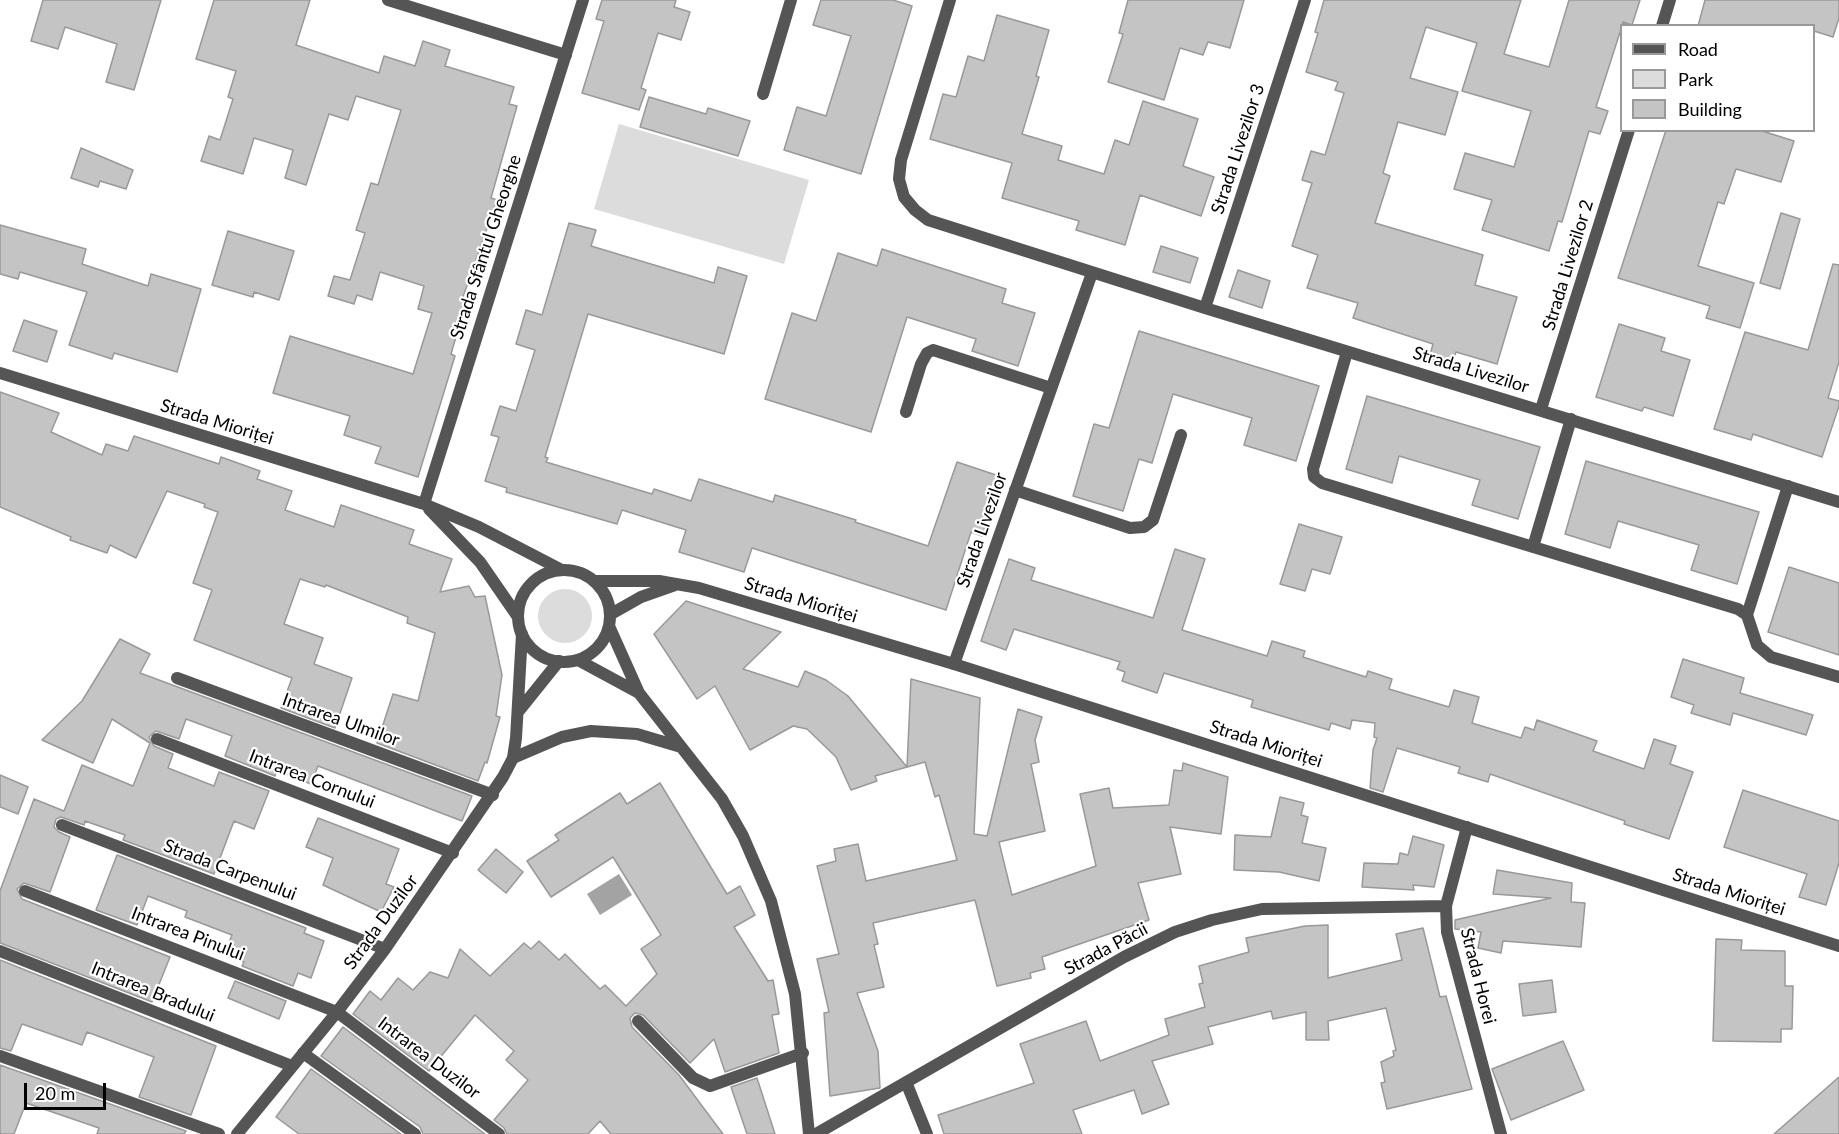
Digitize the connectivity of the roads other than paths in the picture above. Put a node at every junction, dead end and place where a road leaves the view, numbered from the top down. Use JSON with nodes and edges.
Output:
{"nodes":[{"id":1,"x":388,"y":0,"type":"edge"},
{"id":2,"x":583,"y":0,"type":"edge"},
{"id":3,"x":791,"y":0,"type":"edge"},
{"id":4,"x":950,"y":0,"type":"edge"},
{"id":5,"x":1305,"y":0,"type":"edge"},
{"id":6,"x":1670,"y":0,"type":"edge"},
{"id":7,"x":1663,"y":24,"type":"edge"},
{"id":8,"x":566,"y":55,"type":"junction"},
{"id":9,"x":763,"y":94,"type":"dead end"},
{"id":10,"x":1628,"y":132,"type":"edge"},
{"id":11,"x":1092,"y":273,"type":"junction"},
{"id":12,"x":1205,"y":308,"type":"junction"},
{"id":13,"x":1347,"y":352,"type":"junction"},
{"id":14,"x":0,"y":373,"type":"edge"},
{"id":15,"x":1051,"y":388,"type":"junction"},
{"id":16,"x":1541,"y":410,"type":"junction"},
{"id":17,"x":906,"y":412,"type":"dead end"},
{"id":18,"x":1571,"y":419,"type":"junction"},
{"id":19,"x":1181,"y":435,"type":"dead end"},
{"id":20,"x":1788,"y":486,"type":"junction"},
{"id":21,"x":1015,"y":490,"type":"junction"},
{"id":22,"x":1839,"y":502,"type":"edge"},
{"id":23,"x":424,"y":504,"type":"junction"},
{"id":24,"x":1533,"y":547,"type":"junction"},
{"id":25,"x":560,"y":569,"type":"junction"},
{"id":26,"x":595,"y":581,"type":"junction"},
{"id":27,"x":679,"y":584,"type":"junction"},
{"id":28,"x":1747,"y":615,"type":"junction"},
{"id":29,"x":518,"y":617,"type":"junction"},
{"id":30,"x":610,"y":620,"type":"junction"},
{"id":31,"x":522,"y":634,"type":"junction"},
{"id":32,"x":578,"y":660,"type":"junction"},
{"id":33,"x":559,"y":661,"type":"junction"},
{"id":34,"x":954,"y":664,"type":"junction"},
{"id":35,"x":1839,"y":677,"type":"edge"},
{"id":36,"x":177,"y":678,"type":"dead end"},
{"id":37,"x":639,"y":693,"type":"junction"},
{"id":38,"x":518,"y":712,"type":"junction"},
{"id":39,"x":158,"y":739,"type":"dead end"},
{"id":40,"x":682,"y":747,"type":"junction"},
{"id":41,"x":513,"y":758,"type":"junction"},
{"id":42,"x":493,"y":795,"type":"junction"},
{"id":43,"x":62,"y":825,"type":"dead end"},
{"id":44,"x":1467,"y":827,"type":"junction"},
{"id":45,"x":453,"y":854,"type":"junction"},
{"id":46,"x":25,"y":891,"type":"dead end"},
{"id":47,"x":1446,"y":906,"type":"junction"},
{"id":48,"x":1839,"y":946,"type":"edge"},
{"id":49,"x":385,"y":949,"type":"junction"},
{"id":50,"x":0,"y":951,"type":"edge"},
{"id":51,"x":337,"y":1012,"type":"junction"},
{"id":52,"x":639,"y":1021,"type":"dead end"},
{"id":53,"x":303,"y":1053,"type":"junction"},
{"id":54,"x":803,"y":1053,"type":"junction"},
{"id":55,"x":0,"y":1056,"type":"edge"},
{"id":56,"x":292,"y":1066,"type":"junction"},
{"id":57,"x":906,"y":1082,"type":"junction"},
{"id":58,"x":219,"y":1134,"type":"edge"},
{"id":59,"x":237,"y":1134,"type":"edge"},
{"id":60,"x":416,"y":1134,"type":"edge"},
{"id":61,"x":499,"y":1134,"type":"edge"},
{"id":62,"x":809,"y":1134,"type":"edge"},
{"id":63,"x":816,"y":1134,"type":"edge"},
{"id":64,"x":927,"y":1134,"type":"edge"},
{"id":65,"x":1501,"y":1134,"type":"edge"}],
"edges":[{"from":1,"to":8,"type":"street"},
{"from":2,"to":8,"type":"street","name":"Strada Sfântul Gheorghe"},
{"from":3,"to":9,"type":"street"},
{"from":4,"to":11,"type":"street","name":"Strada Livezilor"},
{"from":5,"to":12,"type":"street","name":"Strada Livezilor 3"},
{"from":6,"to":7,"type":"street"},
{"from":8,"to":23,"type":"street","name":"Strada Sfântul Gheorghe"},
{"from":10,"to":16,"type":"street","name":"Strada Livezilor 2"},
{"from":11,"to":12,"type":"street","name":"Strada Livezilor"},
{"from":11,"to":15,"type":"street","name":"Strada Livezilor"},
{"from":12,"to":13,"type":"street","name":"Strada Livezilor"},
{"from":13,"to":16,"type":"street","name":"Strada Livezilor"},
{"from":13,"to":24,"type":"street"},
{"from":14,"to":23,"type":"street","name":"Strada Mioriței"},
{"from":15,"to":17,"type":"street"},
{"from":15,"to":21,"type":"street","name":"Strada Livezilor"},
{"from":16,"to":18,"type":"street","name":"Strada Livezilor"},
{"from":18,"to":20,"type":"street","name":"Strada Livezilor"},
{"from":18,"to":24,"type":"street"},
{"from":19,"to":21,"type":"street"},
{"from":20,"to":22,"type":"street","name":"Strada Livezilor"},
{"from":20,"to":28,"type":"street"},
{"from":21,"to":34,"type":"street","name":"Strada Livezilor"},
{"from":23,"to":25,"type":"street","name":"Strada Mioriței"},
{"from":23,"to":29,"type":"street","name":"Strada Mioriței"},
{"from":24,"to":28,"type":"street"},
{"from":25,"to":26,"type":"street"},
{"from":25,"to":29,"type":"street"},
{"from":26,"to":27,"type":"street","name":"Strada Mioriței"},
{"from":26,"to":30,"type":"street"},
{"from":27,"to":30,"type":"street"},
{"from":27,"to":34,"type":"street","name":"Strada Mioriței"},
{"from":28,"to":35,"type":"street"},
{"from":29,"to":31,"type":"street"},
{"from":30,"to":32,"type":"street"},
{"from":30,"to":37,"type":"street"},
{"from":31,"to":33,"type":"street"},
{"from":31,"to":38,"type":"street","name":"Strada Duzilor"},
{"from":32,"to":33,"type":"street"},
{"from":32,"to":37,"type":"street"},
{"from":33,"to":38,"type":"street"},
{"from":34,"to":44,"type":"street","name":"Strada Mioriței"},
{"from":36,"to":42,"type":"street","name":"Intrarea Ulmilor"},
{"from":37,"to":40,"type":"street"},
{"from":38,"to":41,"type":"street","name":"Strada Duzilor"},
{"from":39,"to":45,"type":"street","name":"Intrarea Cornului"},
{"from":40,"to":41,"type":"street"},
{"from":40,"to":54,"type":"street"},
{"from":41,"to":42,"type":"street","name":"Strada Duzilor"},
{"from":42,"to":45,"type":"street","name":"Strada Duzilor"},
{"from":43,"to":49,"type":"street","name":"Strada Carpenului"},
{"from":44,"to":47,"type":"street","name":"Strada Horei"},
{"from":44,"to":48,"type":"street","name":"Strada Mioriței"},
{"from":45,"to":49,"type":"street","name":"Strada Duzilor"},
{"from":46,"to":51,"type":"street","name":"Intrarea Pinului"},
{"from":47,"to":57,"type":"street","name":"Strada Păcii"},
{"from":47,"to":65,"type":"street","name":"Strada Horei"},
{"from":49,"to":51,"type":"street","name":"Strada Duzilor"},
{"from":50,"to":56,"type":"street","name":"Intrarea Bradului"},
{"from":51,"to":53,"type":"street","name":"Strada Duzilor"},
{"from":51,"to":61,"type":"street","name":"Intrarea Duzilor"},
{"from":52,"to":54,"type":"street"},
{"from":53,"to":56,"type":"street","name":"Strada Duzilor"},
{"from":53,"to":60,"type":"street"},
{"from":54,"to":62,"type":"street"},
{"from":55,"to":58,"type":"street"},
{"from":56,"to":59,"type":"street","name":"Strada Duzilor"},
{"from":57,"to":63,"type":"street","name":"Strada Păcii"},
{"from":57,"to":64,"type":"street"}]}
